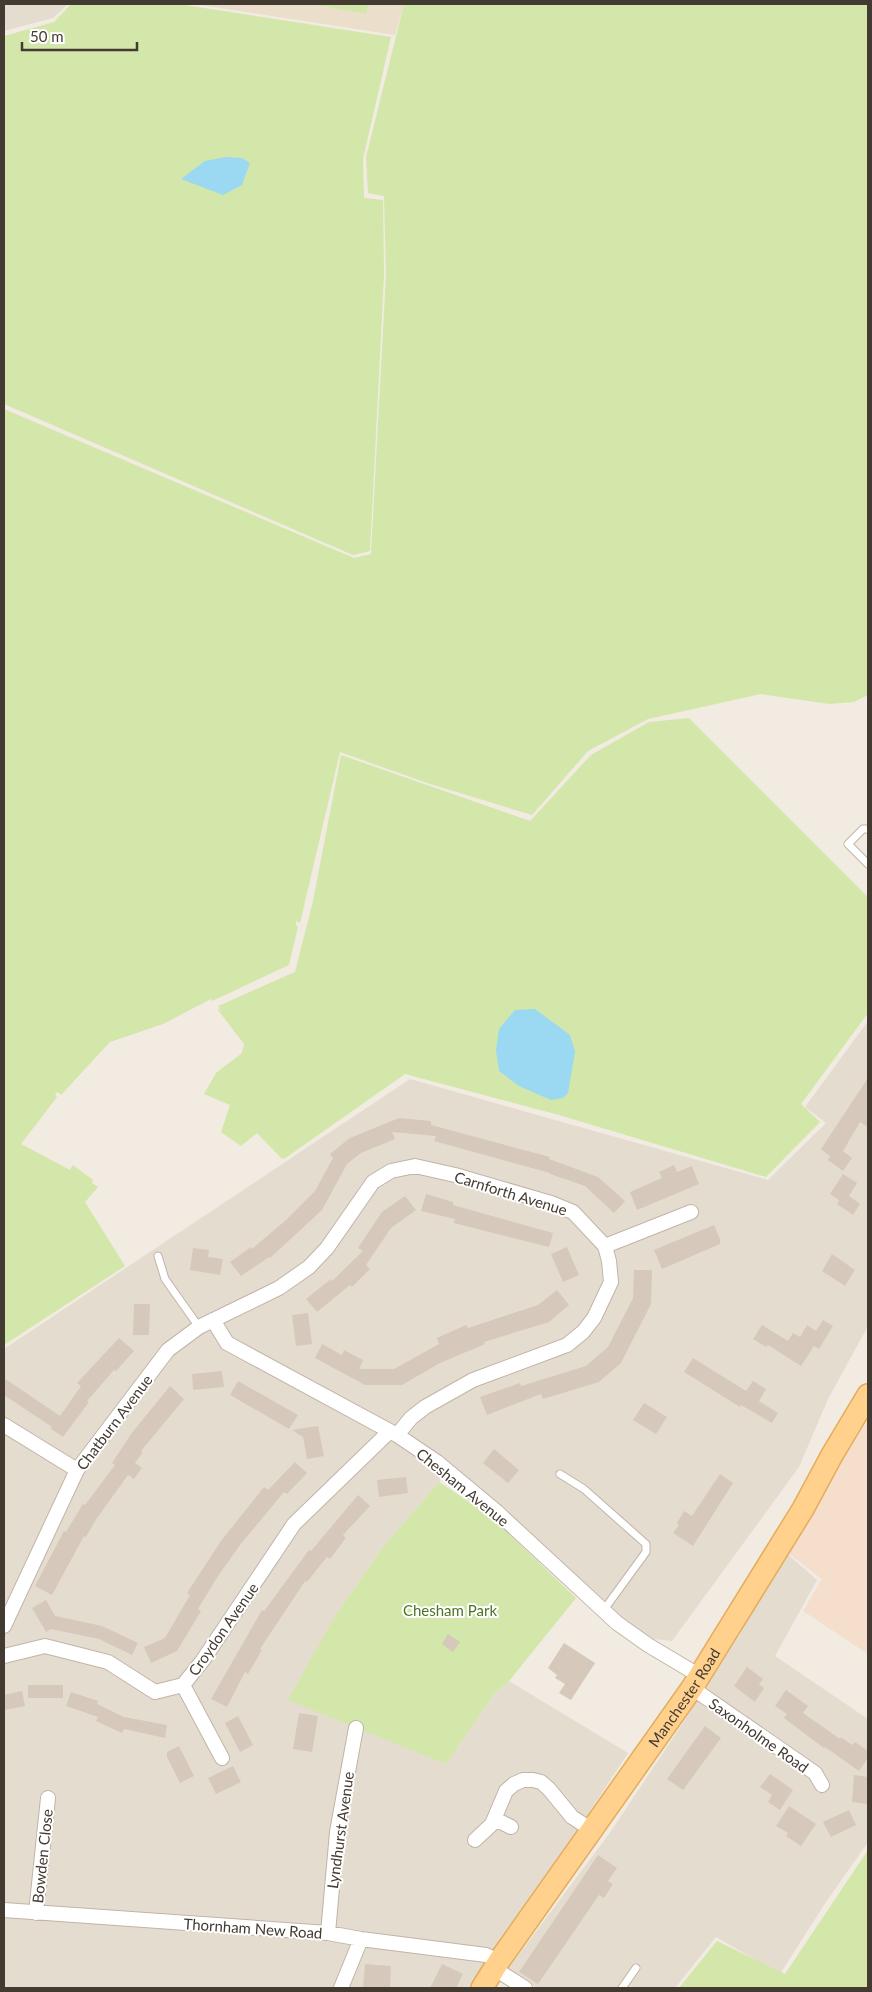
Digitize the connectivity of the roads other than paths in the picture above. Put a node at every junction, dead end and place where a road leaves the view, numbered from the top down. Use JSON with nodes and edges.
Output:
{"nodes":[{"id":1,"x":868,"y":829,"type":"edge"},
{"id":2,"x":868,"y":864,"type":"edge"},
{"id":3,"x":691,"y":1212,"type":"dead end"},
{"id":4,"x":605,"y":1246,"type":"junction"},
{"id":5,"x":158,"y":1256,"type":"dead end"},
{"id":6,"x":213,"y":1320,"type":"junction"},
{"id":7,"x":200,"y":1327,"type":"junction"},
{"id":8,"x":868,"y":1395,"type":"edge"},
{"id":9,"x":4,"y":1426,"type":"edge"},
{"id":10,"x":393,"y":1433,"type":"junction"},
{"id":11,"x":77,"y":1470,"type":"junction"},
{"id":12,"x":560,"y":1474,"type":"dead end"},
{"id":13,"x":602,"y":1612,"type":"junction"},
{"id":14,"x":4,"y":1626,"type":"edge"},
{"id":15,"x":4,"y":1656,"type":"edge"},
{"id":16,"x":696,"y":1682,"type":"junction"},
{"id":17,"x":183,"y":1684,"type":"junction"},
{"id":18,"x":356,"y":1728,"type":"dead end"},
{"id":19,"x":222,"y":1758,"type":"dead end"},
{"id":20,"x":822,"y":1785,"type":"dead end"},
{"id":21,"x":48,"y":1798,"type":"dead end"},
{"id":22,"x":495,"y":1819,"type":"junction"},
{"id":23,"x":510,"y":1827,"type":"dead end"},
{"id":24,"x":592,"y":1830,"type":"junction"},
{"id":25,"x":475,"y":1840,"type":"dead end"},
{"id":26,"x":4,"y":1910,"type":"edge"},
{"id":27,"x":36,"y":1913,"type":"junction"},
{"id":28,"x":328,"y":1933,"type":"junction"},
{"id":29,"x":360,"y":1939,"type":"junction"},
{"id":30,"x":497,"y":1965,"type":"junction"},
{"id":31,"x":636,"y":1968,"type":"dead end"},
{"id":32,"x":341,"y":1988,"type":"edge"},
{"id":33,"x":482,"y":1988,"type":"edge"},
{"id":34,"x":524,"y":1988,"type":"edge"},
{"id":35,"x":622,"y":1988,"type":"edge"}],
"edges":[{"from":1,"to":2,"type":"lane"},
{"from":3,"to":4,"type":"street"},
{"from":4,"to":6,"type":"street","name":"Carnforth Avenue"},
{"from":4,"to":10,"type":"street"},
{"from":5,"to":7,"type":"lane"},
{"from":6,"to":7,"type":"street","name":"Chatburn Avenue"},
{"from":6,"to":10,"type":"street","name":"Chesham Avenue"},
{"from":7,"to":11,"type":"street","name":"Chatburn Avenue"},
{"from":8,"to":16,"type":"main road","name":"Manchester Road"},
{"from":9,"to":11,"type":"street"},
{"from":10,"to":13,"type":"street","name":"Chesham Avenue"},
{"from":10,"to":17,"type":"street","name":"Croydon Avenue"},
{"from":11,"to":14,"type":"street","name":"Chatburn Avenue"},
{"from":12,"to":13,"type":"lane"},
{"from":13,"to":16,"type":"street","name":"Chesham Avenue"},
{"from":15,"to":17,"type":"street","name":"Croydon Avenue"},
{"from":16,"to":20,"type":"street","name":"Saxonholme Road"},
{"from":16,"to":24,"type":"main road","name":"Manchester Road"},
{"from":17,"to":19,"type":"street"},
{"from":18,"to":28,"type":"street","name":"Lyndhurst Avenue"},
{"from":21,"to":27,"type":"street","name":"Bowden Close"},
{"from":22,"to":23,"type":"street"},
{"from":22,"to":24,"type":"street"},
{"from":22,"to":25,"type":"street"},
{"from":24,"to":30,"type":"main road","name":"Manchester Road"},
{"from":26,"to":27,"type":"street","name":"Thornham New Road"},
{"from":27,"to":28,"type":"street","name":"Thornham New Road"},
{"from":28,"to":29,"type":"street","name":"Thornham New Road"},
{"from":29,"to":30,"type":"street","name":"Thornham New Road"},
{"from":29,"to":32,"type":"street"},
{"from":30,"to":33,"type":"main road","name":"Manchester Road"},
{"from":30,"to":34,"type":"street","name":"Thornham New Road"},
{"from":31,"to":35,"type":"lane"}]}
